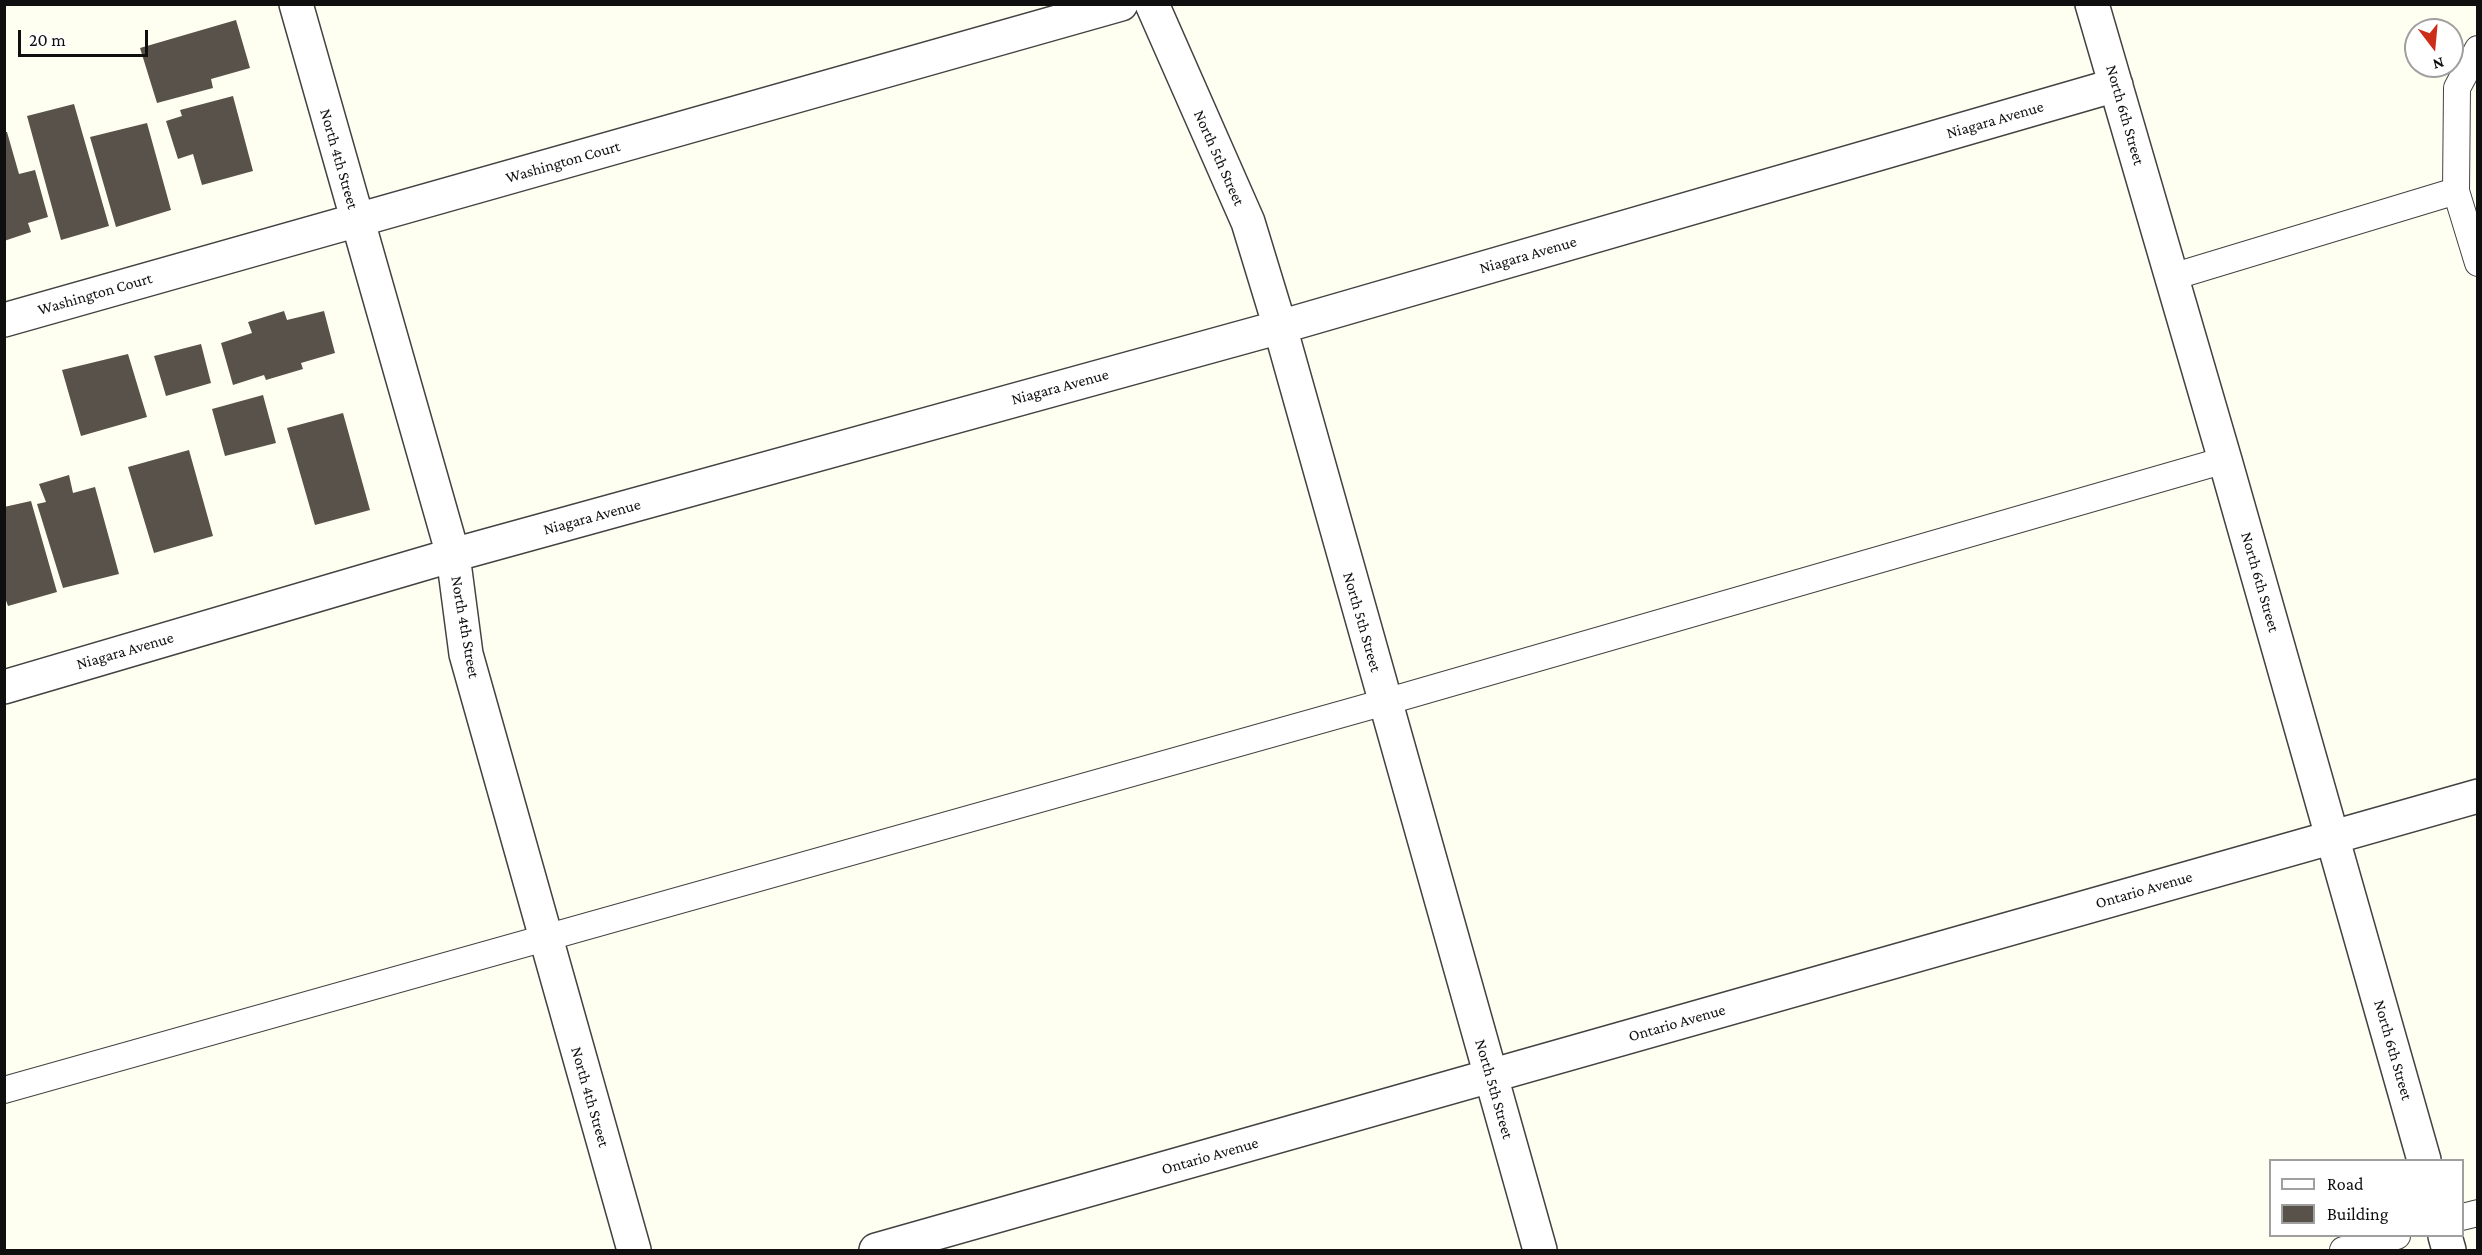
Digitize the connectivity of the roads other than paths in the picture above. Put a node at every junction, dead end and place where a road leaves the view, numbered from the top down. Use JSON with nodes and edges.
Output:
{"nodes":[{"id":1,"x":296,"y":4,"type":"edge"},
{"id":2,"x":1121,"y":4,"type":"edge"},
{"id":3,"x":1152,"y":4,"type":"edge"},
{"id":4,"x":2092,"y":4,"type":"edge"},
{"id":5,"x":2478,"y":49,"type":"edge"},
{"id":6,"x":2116,"y":85,"type":"junction"},
{"id":7,"x":2456,"y":190,"type":"junction"},
{"id":8,"x":357,"y":220,"type":"junction"},
{"id":9,"x":2478,"y":262,"type":"edge"},
{"id":10,"x":2172,"y":277,"type":"junction"},
{"id":11,"x":4,"y":320,"type":"edge"},
{"id":12,"x":1280,"y":327,"type":"junction"},
{"id":13,"x":2225,"y":460,"type":"junction"},
{"id":14,"x":453,"y":555,"type":"junction"},
{"id":15,"x":4,"y":687,"type":"edge"},
{"id":16,"x":1385,"y":702,"type":"junction"},
{"id":17,"x":2478,"y":796,"type":"edge"},
{"id":18,"x":2332,"y":837,"type":"junction"},
{"id":19,"x":546,"y":939,"type":"junction"},
{"id":20,"x":1490,"y":1077,"type":"junction"},
{"id":21,"x":4,"y":1090,"type":"edge"},
{"id":22,"x":2423,"y":1159,"type":"edge"},
{"id":23,"x":2393,"y":1237,"type":"edge"},
{"id":24,"x":634,"y":1251,"type":"edge"},
{"id":25,"x":876,"y":1251,"type":"edge"},
{"id":26,"x":1540,"y":1251,"type":"edge"},
{"id":27,"x":2343,"y":1251,"type":"edge"}],
"edges":[{"from":1,"to":8,"type":"street","name":"North 4th Street"},
{"from":2,"to":8,"type":"street","name":"Washington Court"},
{"from":3,"to":12,"type":"street","name":"North 5th Street"},
{"from":4,"to":6,"type":"street","name":"North 6th Street"},
{"from":5,"to":7,"type":"lane"},
{"from":6,"to":10,"type":"street","name":"North 6th Street"},
{"from":6,"to":12,"type":"street","name":"Niagara Avenue"},
{"from":7,"to":9,"type":"lane"},
{"from":7,"to":10,"type":"lane"},
{"from":8,"to":11,"type":"street","name":"Washington Court"},
{"from":8,"to":14,"type":"street","name":"North 4th Street"},
{"from":10,"to":13,"type":"street","name":"North 6th Street"},
{"from":12,"to":14,"type":"street","name":"Niagara Avenue"},
{"from":12,"to":16,"type":"street","name":"North 5th Street"},
{"from":13,"to":16,"type":"lane"},
{"from":13,"to":18,"type":"street","name":"North 6th Street"},
{"from":14,"to":15,"type":"street","name":"Niagara Avenue"},
{"from":14,"to":19,"type":"street","name":"North 4th Street"},
{"from":16,"to":19,"type":"lane"},
{"from":16,"to":20,"type":"street","name":"North 5th Street"},
{"from":17,"to":18,"type":"street","name":"Ontario Avenue"},
{"from":18,"to":20,"type":"street","name":"Ontario Avenue"},
{"from":18,"to":22,"type":"street","name":"North 6th Street"},
{"from":19,"to":21,"type":"lane"},
{"from":19,"to":24,"type":"street","name":"North 4th Street"},
{"from":20,"to":25,"type":"street","name":"Ontario Avenue"},
{"from":20,"to":26,"type":"street","name":"North 5th Street"},
{"from":23,"to":27,"type":"lane"}]}
